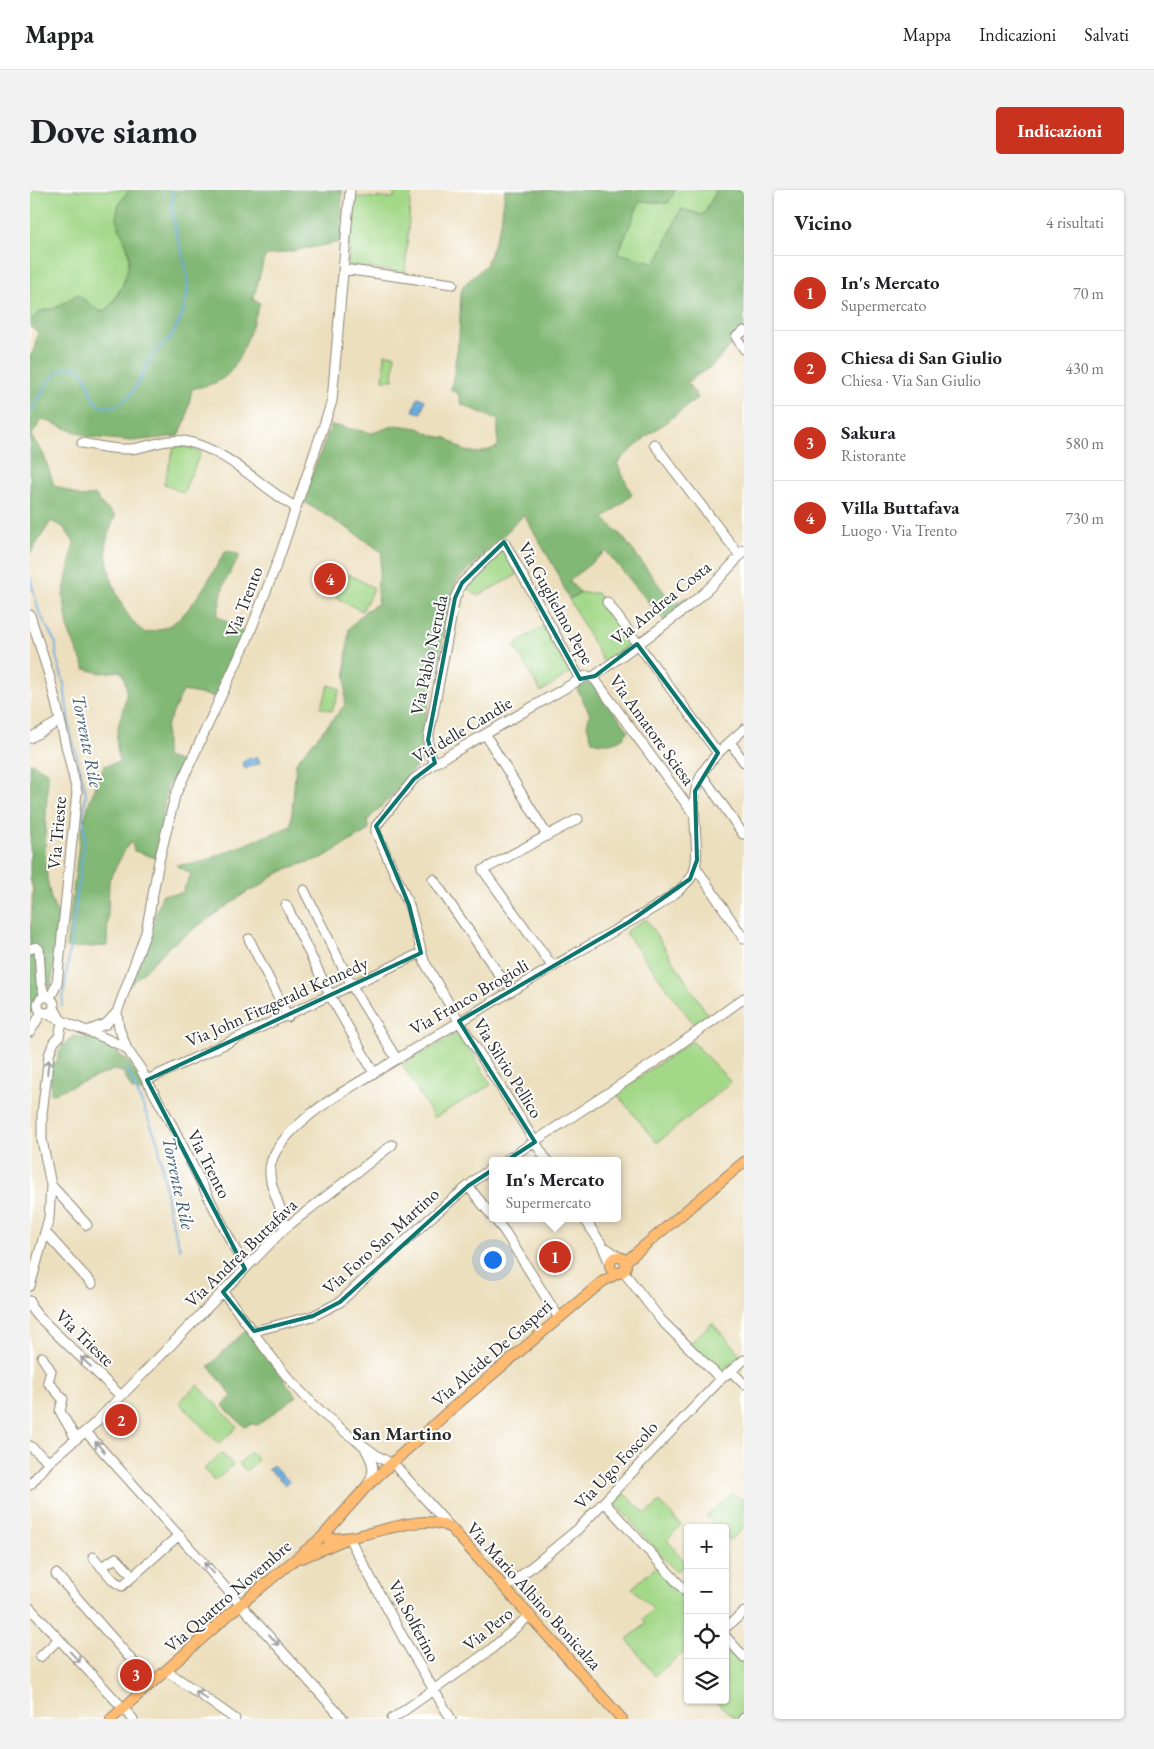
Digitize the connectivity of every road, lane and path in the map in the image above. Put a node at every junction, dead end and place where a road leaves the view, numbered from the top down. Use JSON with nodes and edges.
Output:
{"nodes":[{"id":1,"x":350,"y":190,"type":"edge"},
{"id":2,"x":343,"y":269,"type":"junction"},
{"id":3,"x":453,"y":284,"type":"dead end"},
{"id":4,"x":744,"y":331,"type":"edge"},
{"id":5,"x":744,"y":349,"type":"edge"},
{"id":6,"x":82,"y":444,"type":"dead end"},
{"id":7,"x":654,"y":444,"type":"dead end"},
{"id":8,"x":295,"y":506,"type":"junction"},
{"id":9,"x":504,"y":542,"type":"joint"},
{"id":10,"x":742,"y":553,"type":"edge"},
{"id":11,"x":607,"y":602,"type":"dead end"},
{"id":12,"x":30,"y":615,"type":"edge"},
{"id":13,"x":637,"y":644,"type":"junction"},
{"id":14,"x":593,"y":677,"type":"junction"},
{"id":15,"x":580,"y":679,"type":"junction"},
{"id":16,"x":60,"y":721,"type":"junction"},
{"id":17,"x":744,"y":729,"type":"edge"},
{"id":18,"x":485,"y":734,"type":"junction"},
{"id":19,"x":30,"y":738,"type":"edge"},
{"id":20,"x":730,"y":742,"type":"junction"},
{"id":21,"x":718,"y":753,"type":"junction"},
{"id":22,"x":744,"y":762,"type":"edge"},
{"id":23,"x":435,"y":763,"type":"junction"},
{"id":24,"x":702,"y":775,"type":"junction"},
{"id":25,"x":693,"y":808,"type":"junction"},
{"id":26,"x":578,"y":819,"type":"dead end"},
{"id":27,"x":376,"y":826,"type":"joint"},
{"id":28,"x":742,"y":834,"type":"dead end"},
{"id":29,"x":547,"y":835,"type":"junction"},
{"id":30,"x":696,"y":866,"type":"junction"},
{"id":31,"x":433,"y":879,"type":"dead end"},
{"id":32,"x":304,"y":890,"type":"dead end"},
{"id":33,"x":286,"y":906,"type":"dead end"},
{"id":34,"x":249,"y":939,"type":"dead end"},
{"id":35,"x":744,"y":939,"type":"edge"},
{"id":36,"x":30,"y":949,"type":"edge"},
{"id":37,"x":421,"y":953,"type":"junction"},
{"id":38,"x":553,"y":968,"type":"junction"},
{"id":39,"x":352,"y":986,"type":"junction"},
{"id":40,"x":509,"y":987,"type":"junction"},
{"id":41,"x":330,"y":997,"type":"junction"},
{"id":42,"x":48,"y":998,"type":"junction"},
{"id":43,"x":744,"y":998,"type":"edge"},
{"id":44,"x":48,"y":1011,"type":"junction"},
{"id":45,"x":117,"y":1012,"type":"junction"},
{"id":46,"x":288,"y":1017,"type":"junction"},
{"id":47,"x":458,"y":1021,"type":"junction"},
{"id":48,"x":62,"y":1022,"type":"junction"},
{"id":49,"x":108,"y":1023,"type":"junction"},
{"id":50,"x":119,"y":1028,"type":"junction"},
{"id":51,"x":76,"y":1029,"type":"junction"},
{"id":52,"x":88,"y":1031,"type":"junction"},
{"id":53,"x":30,"y":1032,"type":"edge"},
{"id":54,"x":59,"y":1037,"type":"junction"},
{"id":55,"x":107,"y":1038,"type":"junction"},
{"id":56,"x":127,"y":1049,"type":"junction"},
{"id":57,"x":396,"y":1058,"type":"junction"},
{"id":58,"x":374,"y":1073,"type":"junction"},
{"id":59,"x":147,"y":1080,"type":"junction"},
{"id":60,"x":535,"y":1142,"type":"junction"},
{"id":61,"x":392,"y":1144,"type":"dead end"},
{"id":62,"x":511,"y":1157,"type":"edge"},
{"id":63,"x":544,"y":1157,"type":"edge"},
{"id":64,"x":744,"y":1162,"type":"edge"},
{"id":65,"x":489,"y":1170,"type":"edge"},
{"id":66,"x":51,"y":1185,"type":"junction"},
{"id":67,"x":468,"y":1186,"type":"junction"},
{"id":68,"x":489,"y":1212,"type":"edge"},
{"id":69,"x":497,"y":1222,"type":"edge"},
{"id":70,"x":587,"y":1222,"type":"edge"},
{"id":71,"x":87,"y":1225,"type":"dead end"},
{"id":72,"x":284,"y":1229,"type":"junction"},
{"id":73,"x":46,"y":1233,"type":"junction"},
{"id":74,"x":617,"y":1266,"type":"junction"},
{"id":75,"x":245,"y":1269,"type":"junction"},
{"id":76,"x":92,"y":1284,"type":"dead end"},
{"id":77,"x":30,"y":1286,"type":"edge"},
{"id":78,"x":223,"y":1292,"type":"junction"},
{"id":79,"x":30,"y":1302,"type":"edge"},
{"id":80,"x":559,"y":1318,"type":"junction"},
{"id":81,"x":254,"y":1331,"type":"junction"},
{"id":82,"x":42,"y":1357,"type":"dead end"},
{"id":83,"x":744,"y":1360,"type":"edge"},
{"id":84,"x":731,"y":1371,"type":"junction"},
{"id":85,"x":721,"y":1379,"type":"junction"},
{"id":86,"x":744,"y":1384,"type":"edge"},
{"id":87,"x":121,"y":1396,"type":"junction"},
{"id":88,"x":86,"y":1432,"type":"junction"},
{"id":89,"x":76,"y":1439,"type":"junction"},
{"id":90,"x":364,"y":1445,"type":"junction"},
{"id":91,"x":30,"y":1446,"type":"edge"},
{"id":92,"x":371,"y":1458,"type":"junction"},
{"id":93,"x":49,"y":1462,"type":"junction"},
{"id":94,"x":394,"y":1463,"type":"junction"},
{"id":95,"x":384,"y":1471,"type":"junction"},
{"id":96,"x":30,"y":1485,"type":"edge"},
{"id":97,"x":367,"y":1486,"type":"junction"},
{"id":98,"x":604,"y":1502,"type":"junction"},
{"id":99,"x":450,"y":1528,"type":"junction"},
{"id":100,"x":179,"y":1535,"type":"junction"},
{"id":101,"x":322,"y":1537,"type":"junction"},
{"id":102,"x":349,"y":1538,"type":"junction"},
{"id":103,"x":93,"y":1557,"type":"dead end"},
{"id":104,"x":101,"y":1567,"type":"junction"},
{"id":105,"x":282,"y":1570,"type":"junction"},
{"id":106,"x":56,"y":1574,"type":"dead end"},
{"id":107,"x":133,"y":1576,"type":"junction"},
{"id":108,"x":506,"y":1588,"type":"junction"},
{"id":109,"x":684,"y":1590,"type":"edge"},
{"id":110,"x":242,"y":1604,"type":"junction"},
{"id":111,"x":30,"y":1608,"type":"edge"},
{"id":112,"x":744,"y":1612,"type":"edge"},
{"id":113,"x":530,"y":1615,"type":"junction"},
{"id":114,"x":729,"y":1625,"type":"edge"},
{"id":115,"x":59,"y":1639,"type":"junction"},
{"id":116,"x":729,"y":1640,"type":"edge"},
{"id":117,"x":744,"y":1656,"type":"edge"},
{"id":118,"x":40,"y":1657,"type":"dead end"},
{"id":119,"x":167,"y":1670,"type":"junction"},
{"id":120,"x":152,"y":1683,"type":"junction"},
{"id":121,"x":433,"y":1691,"type":"junction"},
{"id":122,"x":124,"y":1708,"type":"junction"},
{"id":123,"x":111,"y":1719,"type":"edge"},
{"id":124,"x":132,"y":1719,"type":"edge"},
{"id":125,"x":235,"y":1719,"type":"edge"},
{"id":126,"x":343,"y":1719,"type":"edge"},
{"id":127,"x":392,"y":1719,"type":"edge"},
{"id":128,"x":451,"y":1719,"type":"edge"},
{"id":129,"x":622,"y":1719,"type":"edge"}],
"edges":[{"from":1,"to":2,"type":"street","name":"Via Trento"},
{"from":2,"to":3,"type":"street"},
{"from":2,"to":8,"type":"street","name":"Via Trento"},
{"from":4,"to":5,"type":"street"},
{"from":6,"to":8,"type":"street"},
{"from":7,"to":10,"type":"street"},
{"from":8,"to":45,"type":"street","name":"Via Trento"},
{"from":9,"to":15,"type":"street","name":"Via Guglielmo Pepe"},
{"from":9,"to":23,"type":"street","name":"Via Pablo Neruda"},
{"from":10,"to":13,"type":"street","name":"Via Andrea Costa"},
{"from":11,"to":13,"type":"street"},
{"from":12,"to":16,"type":"street","name":"Via Trieste"},
{"from":13,"to":14,"type":"street","name":"Via Andrea Costa"},
{"from":13,"to":21,"type":"street"},
{"from":14,"to":15,"type":"street","name":"Via Amatore Sciesa"},
{"from":14,"to":25,"type":"street","name":"Via Amatore Sciesa"},
{"from":15,"to":18,"type":"street","name":"Via delle Candie"},
{"from":16,"to":19,"type":"street"},
{"from":16,"to":42,"type":"street","name":"Via Trieste"},
{"from":17,"to":20,"type":"street"},
{"from":18,"to":23,"type":"street","name":"Via delle Candie"},
{"from":18,"to":29,"type":"street"},
{"from":20,"to":21,"type":"street"},
{"from":20,"to":22,"type":"street"},
{"from":21,"to":24,"type":"street"},
{"from":23,"to":27,"type":"street","name":"Via delle Candie"},
{"from":24,"to":25,"type":"street"},
{"from":24,"to":28,"type":"street"},
{"from":25,"to":30,"type":"street"},
{"from":26,"to":29,"type":"street"},
{"from":27,"to":37,"type":"street","name":"Via Silvio Pellico"},
{"from":29,"to":38,"type":"street"},
{"from":30,"to":35,"type":"street"},
{"from":30,"to":38,"type":"street","name":"Via Franco Brogioli"},
{"from":31,"to":40,"type":"street"},
{"from":32,"to":39,"type":"street"},
{"from":33,"to":41,"type":"street"},
{"from":34,"to":46,"type":"street"},
{"from":36,"to":42,"type":"street"},
{"from":37,"to":39,"type":"street","name":"Via John Fitzgerald Kennedy"},
{"from":37,"to":47,"type":"street","name":"Via Silvio Pellico"},
{"from":38,"to":40,"type":"street","name":"Via Franco Brogioli"},
{"from":39,"to":41,"type":"street","name":"Via John Fitzgerald Kennedy"},
{"from":39,"to":57,"type":"street"},
{"from":40,"to":47,"type":"street","name":"Via Franco Brogioli"},
{"from":41,"to":46,"type":"street","name":"Via John Fitzgerald Kennedy"},
{"from":41,"to":58,"type":"street"},
{"from":42,"to":44,"type":"street"},
{"from":42,"to":44,"type":"street"},
{"from":43,"to":60,"type":"street"},
{"from":44,"to":48,"type":"street"},
{"from":44,"to":53,"type":"street"},
{"from":45,"to":49,"type":"street","name":"Via Trento"},
{"from":45,"to":50,"type":"street","name":"Via Trento"},
{"from":46,"to":59,"type":"street","name":"Via John Fitzgerald Kennedy"},
{"from":47,"to":57,"type":"street","name":"Via Franco Brogioli"},
{"from":47,"to":60,"type":"street","name":"Via Silvio Pellico"},
{"from":48,"to":51,"type":"street","name":"Via Trento"},
{"from":48,"to":54,"type":"street"},
{"from":49,"to":50,"type":"street"},
{"from":49,"to":52,"type":"street","name":"Via Trento"},
{"from":49,"to":55,"type":"street"},
{"from":50,"to":55,"type":"street"},
{"from":50,"to":56,"type":"street","name":"Via Trento"},
{"from":51,"to":52,"type":"street","name":"Via Trento"},
{"from":51,"to":54,"type":"street"},
{"from":52,"to":55,"type":"street","name":"Via Trento"},
{"from":66,"to":54,"type":"street","one_way":true},
{"from":55,"to":56,"type":"street","name":"Via Trento"},
{"from":56,"to":59,"type":"street","name":"Via Trento"},
{"from":57,"to":58,"type":"street","name":"Via Franco Brogioli"},
{"from":58,"to":72,"type":"street","name":"Via Franco Brogioli"},
{"from":59,"to":75,"type":"street","name":"Via Trento"},
{"from":60,"to":62,"type":"street"},
{"from":60,"to":63,"type":"street","name":"Via Silvio Pellico"},
{"from":61,"to":72,"type":"street","name":"Via Andrea Buttafava"},
{"from":64,"to":74,"type":"main road","name":"Via Alcide De Gasperi"},
{"from":65,"to":67,"type":"street","name":"Via Foro San Martino"},
{"from":66,"to":71,"type":"street"},
{"from":66,"to":73,"type":"street"},
{"from":67,"to":68,"type":"street"},
{"from":67,"to":81,"type":"street","name":"Via Foro San Martino"},
{"from":69,"to":80,"type":"street"},
{"from":70,"to":74,"type":"street"},
{"from":72,"to":75,"type":"street","name":"Via Andrea Buttafava"},
{"from":73,"to":76,"type":"street"},
{"from":73,"to":77,"type":"street"},
{"from":74,"to":80,"type":"main road","name":"Via Alcide De Gasperi"},
{"from":74,"to":85,"type":"street"},
{"from":75,"to":78,"type":"street","name":"Via Andrea Buttafava"},
{"from":78,"to":81,"type":"street"},
{"from":78,"to":87,"type":"street","name":"Via Andrea Buttafava"},
{"from":87,"to":79,"type":"street","name":"Via Trieste","one_way":true},
{"from":80,"to":94,"type":"main road","name":"Via Alcide De Gasperi"},
{"from":81,"to":90,"type":"street"},
{"from":82,"to":89,"type":"street"},
{"from":83,"to":84,"type":"street","name":"Via Ugo Foscolo"},
{"from":84,"to":85,"type":"street","name":"Via Ugo Foscolo"},
{"from":84,"to":86,"type":"street"},
{"from":85,"to":98,"type":"street","name":"Via Ugo Foscolo"},
{"from":87,"to":88,"type":"street","name":"Via Andrea Buttafava"},
{"from":88,"to":89,"type":"street","name":"Via Andrea Buttafava"},
{"from":100,"to":88,"type":"street","one_way":true},
{"from":89,"to":93,"type":"street","name":"Via Andrea Buttafava"},
{"from":90,"to":92,"type":"street"},
{"from":90,"to":94,"type":"street"},
{"from":91,"to":93,"type":"street"},
{"from":92,"to":95,"type":"street"},
{"from":92,"to":97,"type":"street"},
{"from":93,"to":96,"type":"street","name":"Via Andrea Buttafava"},
{"from":94,"to":95,"type":"main road","name":"Via Alcide De Gasperi"},
{"from":94,"to":99,"type":"street"},
{"from":95,"to":97,"type":"main road","name":"Via Alcide De Gasperi"},
{"from":97,"to":101,"type":"main road","name":"Via Alcide De Gasperi"},
{"from":98,"to":108,"type":"street","name":"Via Ugo Foscolo"},
{"from":98,"to":109,"type":"street"},
{"from":99,"to":102,"type":"main road","name":"Via Mario Albino Bonicalza"},
{"from":99,"to":108,"type":"main road","name":"Via Mario Albino Bonicalza"},
{"from":100,"to":107,"type":"street"},
{"from":110,"to":100,"type":"street","one_way":true},
{"from":101,"to":102,"type":"main road","name":"Via Mario Albino Bonicalza"},
{"from":101,"to":105,"type":"main road","name":"Via Quattro Novembre"},
{"from":102,"to":105,"type":"main road","name":"Via Mario Albino Bonicalza"},
{"from":102,"to":121,"type":"street","name":"Via Solferino"},
{"from":103,"to":104,"type":"street"},
{"from":104,"to":107,"type":"street"},
{"from":104,"to":107,"type":"street"},
{"from":105,"to":110,"type":"main road","name":"Via Quattro Novembre"},
{"from":106,"to":120,"type":"street"},
{"from":108,"to":113,"type":"main road","name":"Via Mario Albino Bonicalza"},
{"from":110,"to":119,"type":"main road","name":"Via Quattro Novembre"},
{"from":110,"to":126,"type":"street","one_way":true},
{"from":111,"to":115,"type":"street"},
{"from":112,"to":114,"type":"street"},
{"from":113,"to":121,"type":"street","name":"Via Pero"},
{"from":113,"to":129,"type":"main road","name":"Via Mario Albino Bonicalza"},
{"from":115,"to":118,"type":"street"},
{"from":115,"to":122,"type":"street","one_way":true},
{"from":116,"to":117,"type":"street"},
{"from":119,"to":120,"type":"main road","name":"Via Quattro Novembre"},
{"from":125,"to":119,"type":"street","one_way":true},
{"from":120,"to":122,"type":"main road","name":"Via Quattro Novembre"},
{"from":121,"to":127,"type":"street","name":"Via Pero"},
{"from":121,"to":128,"type":"street","name":"Via Solferino"},
{"from":122,"to":123,"type":"main road","name":"Via Quattro Novembre"},
{"from":122,"to":124,"type":"street"}]}
